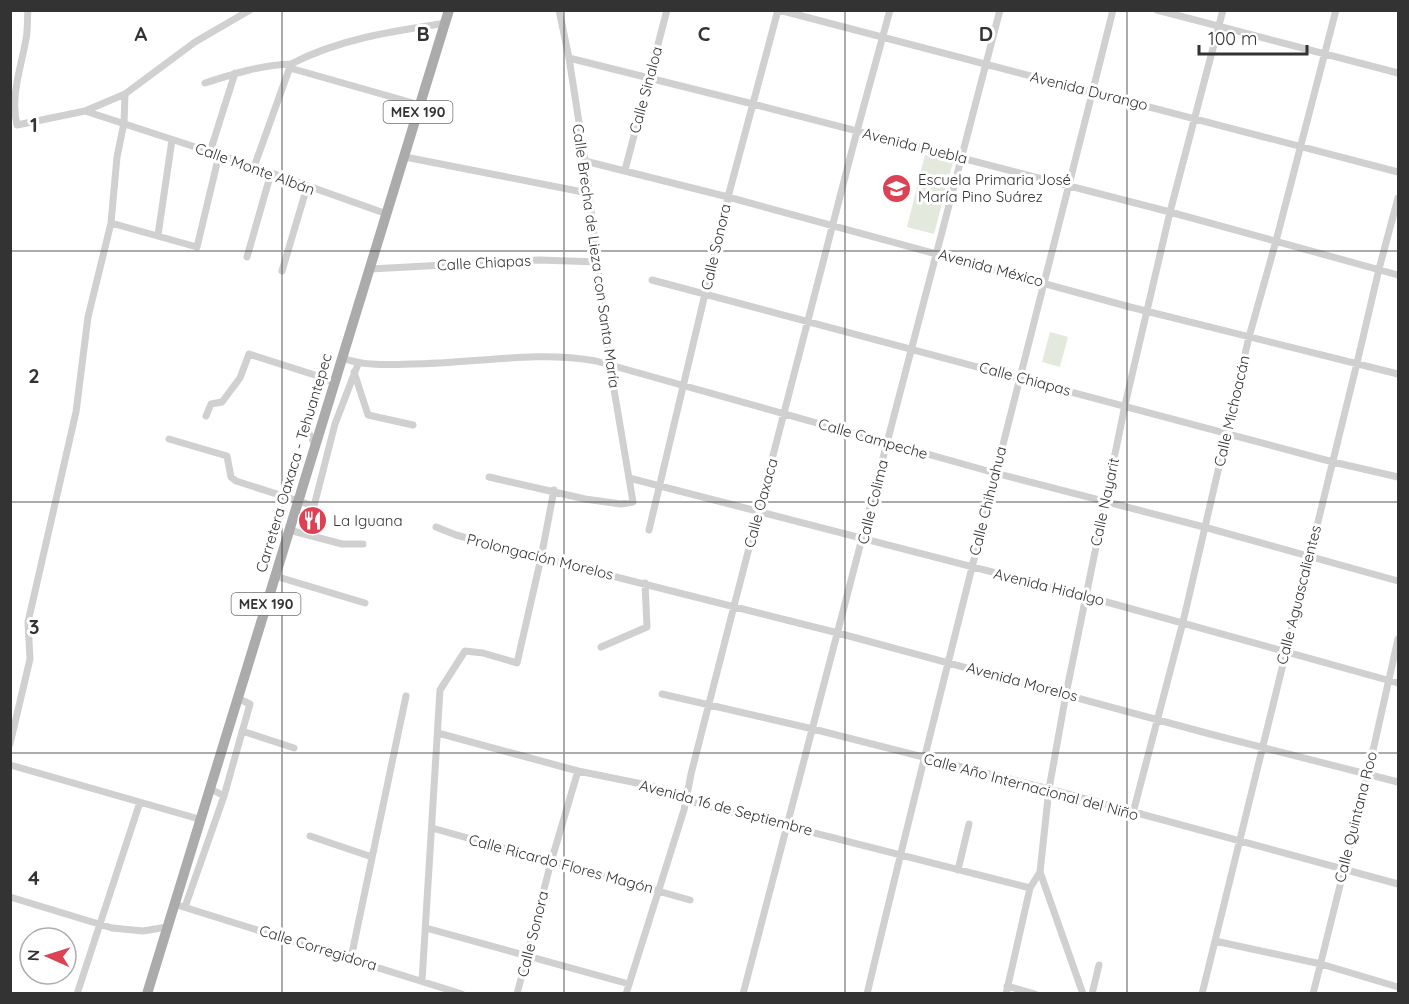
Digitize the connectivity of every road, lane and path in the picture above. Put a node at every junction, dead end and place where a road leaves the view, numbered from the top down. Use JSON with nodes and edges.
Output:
{"nodes":[{"id":1,"x":28,"y":10,"type":"edge"},
{"id":2,"x":449,"y":10,"type":"edge"},
{"id":3,"x":559,"y":10,"type":"edge"},
{"id":4,"x":667,"y":10,"type":"edge"},
{"id":5,"x":779,"y":10,"type":"edge"},
{"id":6,"x":890,"y":10,"type":"edge"},
{"id":7,"x":1000,"y":10,"type":"edge"},
{"id":8,"x":1113,"y":10,"type":"edge"},
{"id":9,"x":1157,"y":10,"type":"edge"},
{"id":10,"x":1223,"y":10,"type":"edge"},
{"id":11,"x":1336,"y":10,"type":"edge"},
{"id":12,"x":249,"y":11,"type":"edge"},
{"id":13,"x":446,"y":23,"type":"junction"},
{"id":14,"x":1218,"y":26,"type":"junction"},
{"id":15,"x":884,"y":37,"type":"junction"},
{"id":16,"x":1325,"y":54,"type":"junction"},
{"id":17,"x":569,"y":58,"type":"junction"},
{"id":18,"x":986,"y":65,"type":"junction"},
{"id":19,"x":290,"y":66,"type":"junction"},
{"id":20,"x":235,"y":73,"type":"junction"},
{"id":21,"x":1398,"y":73,"type":"edge"},
{"id":22,"x":650,"y":79,"type":"junction"},
{"id":23,"x":205,"y":83,"type":"dead end"},
{"id":24,"x":1093,"y":92,"type":"junction"},
{"id":25,"x":125,"y":94,"type":"junction"},
{"id":26,"x":753,"y":104,"type":"junction"},
{"id":27,"x":420,"y":105,"type":"junction"},
{"id":28,"x":85,"y":111,"type":"junction"},
{"id":29,"x":1195,"y":118,"type":"junction"},
{"id":30,"x":124,"y":123,"type":"junction"},
{"id":31,"x":14,"y":126,"type":"edge"},
{"id":32,"x":857,"y":131,"type":"junction"},
{"id":33,"x":172,"y":140,"type":"junction"},
{"id":34,"x":1301,"y":145,"type":"junction"},
{"id":35,"x":210,"y":152,"type":"junction"},
{"id":36,"x":219,"y":155,"type":"junction"},
{"id":37,"x":405,"y":157,"type":"junction"},
{"id":38,"x":961,"y":157,"type":"junction"},
{"id":39,"x":585,"y":160,"type":"junction"},
{"id":40,"x":254,"y":167,"type":"junction"},
{"id":41,"x":625,"y":170,"type":"junction"},
{"id":42,"x":1398,"y":172,"type":"edge"},
{"id":43,"x":271,"y":173,"type":"junction"},
{"id":44,"x":1070,"y":186,"type":"junction"},
{"id":45,"x":307,"y":187,"type":"junction"},
{"id":46,"x":588,"y":193,"type":"junction"},
{"id":47,"x":728,"y":197,"type":"junction"},
{"id":48,"x":1398,"y":198,"type":"edge"},
{"id":49,"x":1170,"y":212,"type":"junction"},
{"id":50,"x":387,"y":214,"type":"junction"},
{"id":51,"x":111,"y":223,"type":"junction"},
{"id":52,"x":834,"y":225,"type":"junction"},
{"id":53,"x":158,"y":235,"type":"junction"},
{"id":54,"x":1276,"y":241,"type":"junction"},
{"id":55,"x":937,"y":253,"type":"junction"},
{"id":56,"x":247,"y":256,"type":"dead end"},
{"id":57,"x":598,"y":262,"type":"junction"},
{"id":58,"x":370,"y":269,"type":"junction"},
{"id":59,"x":1379,"y":269,"type":"junction"},
{"id":60,"x":282,"y":271,"type":"dead end"},
{"id":61,"x":1398,"y":275,"type":"edge"},
{"id":62,"x":652,"y":280,"type":"dead end"},
{"id":63,"x":1045,"y":283,"type":"junction"},
{"id":64,"x":706,"y":294,"type":"junction"},
{"id":65,"x":1148,"y":310,"type":"junction"},
{"id":66,"x":807,"y":321,"type":"junction"},
{"id":67,"x":1249,"y":337,"type":"junction"},
{"id":68,"x":912,"y":349,"type":"junction"},
{"id":69,"x":342,"y":358,"type":"junction"},
{"id":70,"x":358,"y":363,"type":"junction"},
{"id":71,"x":1357,"y":363,"type":"junction"},
{"id":72,"x":610,"y":366,"type":"junction"},
{"id":73,"x":354,"y":372,"type":"junction"},
{"id":74,"x":1398,"y":374,"type":"edge"},
{"id":75,"x":321,"y":377,"type":"junction"},
{"id":76,"x":1019,"y":378,"type":"junction"},
{"id":77,"x":334,"y":382,"type":"junction"},
{"id":78,"x":682,"y":386,"type":"junction"},
{"id":79,"x":1125,"y":405,"type":"junction"},
{"id":80,"x":784,"y":415,"type":"junction"},
{"id":81,"x":206,"y":416,"type":"dead end"},
{"id":82,"x":413,"y":425,"type":"dead end"},
{"id":83,"x":1227,"y":432,"type":"junction"},
{"id":84,"x":169,"y":439,"type":"dead end"},
{"id":85,"x":888,"y":444,"type":"junction"},
{"id":86,"x":315,"y":445,"type":"junction"},
{"id":87,"x":1333,"y":462,"type":"junction"},
{"id":88,"x":995,"y":474,"type":"junction"},
{"id":89,"x":489,"y":477,"type":"dead end"},
{"id":90,"x":1398,"y":477,"type":"edge"},
{"id":91,"x":629,"y":478,"type":"junction"},
{"id":92,"x":658,"y":485,"type":"junction"},
{"id":93,"x":554,"y":490,"type":"junction"},
{"id":94,"x":298,"y":501,"type":"junction"},
{"id":95,"x":1106,"y":502,"type":"junction"},
{"id":96,"x":759,"y":511,"type":"junction"},
{"id":97,"x":436,"y":527,"type":"dead end"},
{"id":98,"x":1204,"y":527,"type":"junction"},
{"id":99,"x":289,"y":530,"type":"junction"},
{"id":100,"x":649,"y":530,"type":"dead end"},
{"id":101,"x":864,"y":538,"type":"junction"},
{"id":102,"x":363,"y":544,"type":"dead end"},
{"id":103,"x":1309,"y":557,"type":"junction"},
{"id":104,"x":541,"y":558,"type":"junction"},
{"id":105,"x":971,"y":567,"type":"junction"},
{"id":106,"x":274,"y":576,"type":"junction"},
{"id":107,"x":1398,"y":581,"type":"edge"},
{"id":108,"x":645,"y":583,"type":"junction"},
{"id":109,"x":1085,"y":596,"type":"junction"},
{"id":110,"x":365,"y":603,"type":"dead end"},
{"id":111,"x":734,"y":606,"type":"junction"},
{"id":112,"x":1183,"y":622,"type":"junction"},
{"id":113,"x":838,"y":633,"type":"junction"},
{"id":114,"x":1398,"y":639,"type":"edge"},
{"id":115,"x":601,"y":647,"type":"dead end"},
{"id":116,"x":1286,"y":650,"type":"junction"},
{"id":117,"x":948,"y":663,"type":"junction"},
{"id":118,"x":1389,"y":680,"type":"junction"},
{"id":119,"x":1398,"y":683,"type":"edge"},
{"id":120,"x":662,"y":694,"type":"dead end"},
{"id":121,"x":1066,"y":694,"type":"junction"},
{"id":122,"x":406,"y":696,"type":"dead end"},
{"id":123,"x":237,"y":699,"type":"junction"},
{"id":124,"x":708,"y":705,"type":"junction"},
{"id":125,"x":1156,"y":719,"type":"junction"},
{"id":126,"x":813,"y":729,"type":"junction"},
{"id":127,"x":242,"y":731,"type":"junction"},
{"id":128,"x":438,"y":733,"type":"junction"},
{"id":129,"x":10,"y":744,"type":"edge"},
{"id":130,"x":222,"y":745,"type":"junction"},
{"id":131,"x":294,"y":748,"type":"dead end"},
{"id":132,"x":1263,"y":748,"type":"junction"},
{"id":133,"x":236,"y":753,"type":"junction"},
{"id":134,"x":924,"y":759,"type":"junction"},
{"id":135,"x":10,"y":765,"type":"edge"},
{"id":136,"x":578,"y":771,"type":"junction"},
{"id":137,"x":1368,"y":774,"type":"junction"},
{"id":138,"x":1398,"y":782,"type":"edge"},
{"id":139,"x":209,"y":788,"type":"junction"},
{"id":140,"x":1049,"y":789,"type":"junction"},
{"id":141,"x":224,"y":796,"type":"junction"},
{"id":142,"x":686,"y":800,"type":"junction"},
{"id":143,"x":140,"y":802,"type":"junction"},
{"id":144,"x":1133,"y":813,"type":"junction"},
{"id":145,"x":199,"y":819,"type":"junction"},
{"id":146,"x":969,"y":824,"type":"dead end"},
{"id":147,"x":787,"y":826,"type":"junction"},
{"id":148,"x":432,"y":828,"type":"junction"},
{"id":149,"x":310,"y":836,"type":"dead end"},
{"id":150,"x":1239,"y":841,"type":"junction"},
{"id":151,"x":900,"y":854,"type":"junction"},
{"id":152,"x":372,"y":857,"type":"junction"},
{"id":153,"x":551,"y":862,"type":"junction"},
{"id":154,"x":1343,"y":869,"type":"junction"},
{"id":155,"x":958,"y":870,"type":"junction"},
{"id":156,"x":1040,"y":873,"type":"junction"},
{"id":157,"x":1398,"y":884,"type":"edge"},
{"id":158,"x":1030,"y":888,"type":"junction"},
{"id":159,"x":658,"y":891,"type":"junction"},
{"id":160,"x":10,"y":897,"type":"edge"},
{"id":161,"x":690,"y":900,"type":"dead end"},
{"id":162,"x":180,"y":906,"type":"junction"},
{"id":163,"x":99,"y":924,"type":"junction"},
{"id":164,"x":168,"y":927,"type":"junction"},
{"id":165,"x":426,"y":928,"type":"junction"},
{"id":166,"x":1215,"y":941,"type":"junction"},
{"id":167,"x":527,"y":956,"type":"junction"},
{"id":168,"x":351,"y":958,"type":"junction"},
{"id":169,"x":1321,"y":964,"type":"junction"},
{"id":170,"x":1099,"y":965,"type":"dead end"},
{"id":171,"x":422,"y":981,"type":"junction"},
{"id":172,"x":629,"y":984,"type":"junction"},
{"id":173,"x":1398,"y":987,"type":"edge"},
{"id":174,"x":1007,"y":990,"type":"edge"},
{"id":175,"x":77,"y":993,"type":"edge"},
{"id":176,"x":147,"y":993,"type":"edge"},
{"id":177,"x":462,"y":993,"type":"edge"},
{"id":178,"x":517,"y":993,"type":"edge"},
{"id":179,"x":626,"y":993,"type":"edge"},
{"id":180,"x":743,"y":993,"type":"edge"},
{"id":181,"x":867,"y":993,"type":"edge"},
{"id":182,"x":1035,"y":993,"type":"edge"},
{"id":183,"x":1083,"y":993,"type":"edge"},
{"id":184,"x":1092,"y":993,"type":"edge"},
{"id":185,"x":1202,"y":993,"type":"edge"},
{"id":186,"x":1313,"y":993,"type":"edge"}],
"edges":[{"from":1,"to":31,"type":"street"},
{"from":2,"to":13,"type":"main road","name":"Carretera Oaxaca - Tehuantepec","number":"MEX 190"},
{"from":3,"to":17,"type":"street","name":"Calle Brecha de Lieza con Santa María"},
{"from":4,"to":22,"type":"street","name":"Calle Sinaloa"},
{"from":5,"to":15,"type":"street","name":"Avenida Durango"},
{"from":5,"to":26,"type":"street","name":"Calle Sonora"},
{"from":6,"to":15,"type":"street","name":"Calle Oaxaca"},
{"from":7,"to":18,"type":"street","name":"Calle Colima"},
{"from":8,"to":24,"type":"street","name":"Calle Chihuahua"},
{"from":9,"to":14,"type":"street"},
{"from":10,"to":14,"type":"street","name":"Calle Nayarit"},
{"from":11,"to":16,"type":"street","name":"Calle Michoacán"},
{"from":12,"to":25,"type":"street"},
{"from":13,"to":19,"type":"street"},
{"from":13,"to":27,"type":"main road","name":"Carretera Oaxaca - Tehuantepec","number":"MEX 190"},
{"from":14,"to":16,"type":"street"},
{"from":14,"to":29,"type":"street","name":"Calle Nayarit"},
{"from":15,"to":18,"type":"street","name":"Avenida Durango"},
{"from":15,"to":32,"type":"street","name":"Calle Oaxaca"},
{"from":16,"to":21,"type":"street"},
{"from":16,"to":34,"type":"street","name":"Calle Michoacán"},
{"from":17,"to":22,"type":"street","name":"Avenida Puebla"},
{"from":17,"to":39,"type":"street","name":"Calle Brecha de Lieza con Santa María"},
{"from":18,"to":24,"type":"street","name":"Avenida Durango"},
{"from":18,"to":38,"type":"street","name":"Calle Colima"},
{"from":19,"to":20,"type":"street"},
{"from":19,"to":27,"type":"street"},
{"from":19,"to":40,"type":"street"},
{"from":20,"to":23,"type":"street"},
{"from":20,"to":35,"type":"street"},
{"from":22,"to":26,"type":"street","name":"Avenida Puebla"},
{"from":22,"to":41,"type":"street","name":"Calle Sinaloa"},
{"from":24,"to":29,"type":"street","name":"Avenida Durango"},
{"from":24,"to":44,"type":"street","name":"Calle Chihuahua"},
{"from":25,"to":28,"type":"street"},
{"from":25,"to":30,"type":"street"},
{"from":26,"to":32,"type":"street","name":"Avenida Puebla"},
{"from":26,"to":47,"type":"street","name":"Calle Sonora"},
{"from":27,"to":37,"type":"main road","name":"Carretera Oaxaca - Tehuantepec","number":"MEX 190"},
{"from":28,"to":30,"type":"street","name":"Calle Monte Albán"},
{"from":28,"to":31,"type":"street"},
{"from":29,"to":34,"type":"street","name":"Avenida Durango"},
{"from":29,"to":49,"type":"street","name":"Calle Nayarit"},
{"from":30,"to":33,"type":"street","name":"Calle Monte Albán"},
{"from":30,"to":51,"type":"street"},
{"from":32,"to":38,"type":"street","name":"Avenida Puebla"},
{"from":32,"to":52,"type":"street","name":"Calle Oaxaca"},
{"from":33,"to":35,"type":"street","name":"Calle Monte Albán"},
{"from":33,"to":53,"type":"street"},
{"from":34,"to":42,"type":"street","name":"Avenida Durango"},
{"from":34,"to":54,"type":"street","name":"Calle Michoacán"},
{"from":35,"to":36,"type":"street","name":"Calle Monte Albán"},
{"from":36,"to":40,"type":"street","name":"Calle Monte Albán"},
{"from":36,"to":53,"type":"street"},
{"from":37,"to":46,"type":"street"},
{"from":37,"to":50,"type":"main road","name":"Carretera Oaxaca - Tehuantepec","number":"MEX 190"},
{"from":38,"to":44,"type":"street","name":"Avenida Puebla"},
{"from":38,"to":55,"type":"street","name":"Calle Colima"},
{"from":39,"to":41,"type":"street","name":"Avenida México"},
{"from":39,"to":46,"type":"street","name":"Calle Brecha de Lieza con Santa María"},
{"from":40,"to":43,"type":"street","name":"Calle Monte Albán"},
{"from":41,"to":47,"type":"street","name":"Avenida México"},
{"from":43,"to":45,"type":"street","name":"Calle Monte Albán"},
{"from":43,"to":56,"type":"street"},
{"from":44,"to":49,"type":"street","name":"Avenida Puebla"},
{"from":44,"to":63,"type":"street","name":"Calle Chihuahua"},
{"from":45,"to":50,"type":"street","name":"Calle Monte Albán"},
{"from":45,"to":60,"type":"street"},
{"from":46,"to":57,"type":"street","name":"Calle Brecha de Lieza con Santa María"},
{"from":47,"to":52,"type":"street","name":"Avenida México"},
{"from":47,"to":64,"type":"street","name":"Calle Sonora"},
{"from":48,"to":59,"type":"street","name":"Calle Aguascalientes"},
{"from":49,"to":54,"type":"street","name":"Avenida Puebla"},
{"from":49,"to":65,"type":"street","name":"Calle Nayarit"},
{"from":50,"to":58,"type":"main road","name":"Carretera Oaxaca - Tehuantepec","number":"MEX 190"},
{"from":51,"to":53,"type":"street"},
{"from":51,"to":129,"type":"street"},
{"from":52,"to":55,"type":"street","name":"Avenida México"},
{"from":52,"to":66,"type":"street","name":"Calle Oaxaca"},
{"from":54,"to":59,"type":"street","name":"Avenida Puebla"},
{"from":54,"to":67,"type":"street","name":"Calle Michoacán"},
{"from":55,"to":63,"type":"street","name":"Avenida México"},
{"from":55,"to":68,"type":"street","name":"Calle Colima"},
{"from":57,"to":58,"type":"street","name":"Calle Chiapas"},
{"from":57,"to":72,"type":"street","name":"Calle Brecha de Lieza con Santa María"},
{"from":58,"to":69,"type":"main road","name":"Carretera Oaxaca - Tehuantepec","number":"MEX 190"},
{"from":59,"to":61,"type":"street","name":"Avenida Puebla"},
{"from":59,"to":71,"type":"street","name":"Calle Aguascalientes"},
{"from":62,"to":64,"type":"street","name":"Calle Chiapas"},
{"from":63,"to":65,"type":"street","name":"Avenida México"},
{"from":63,"to":76,"type":"street","name":"Calle Chihuahua"},
{"from":64,"to":66,"type":"street","name":"Calle Chiapas"},
{"from":64,"to":78,"type":"street","name":"Calle Sonora"},
{"from":65,"to":67,"type":"street","name":"Avenida México"},
{"from":65,"to":79,"type":"street","name":"Calle Nayarit"},
{"from":66,"to":68,"type":"street","name":"Calle Chiapas"},
{"from":66,"to":80,"type":"street","name":"Calle Oaxaca"},
{"from":67,"to":71,"type":"street","name":"Avenida México"},
{"from":67,"to":83,"type":"street","name":"Calle Michoacán"},
{"from":68,"to":76,"type":"street","name":"Calle Chiapas"},
{"from":68,"to":85,"type":"street","name":"Calle Colima"},
{"from":69,"to":70,"type":"street","name":"Calle Campeche"},
{"from":69,"to":77,"type":"main road","name":"Carretera Oaxaca - Tehuantepec","number":"MEX 190"},
{"from":70,"to":72,"type":"street","name":"Calle Campeche"},
{"from":70,"to":73,"type":"street"},
{"from":71,"to":74,"type":"street","name":"Avenida México"},
{"from":71,"to":87,"type":"street","name":"Calle Aguascalientes"},
{"from":72,"to":78,"type":"street","name":"Calle Campeche"},
{"from":72,"to":91,"type":"street","name":"Calle Brecha de Lieza con Santa María"},
{"from":73,"to":82,"type":"street"},
{"from":73,"to":94,"type":"street"},
{"from":75,"to":77,"type":"street"},
{"from":75,"to":81,"type":"street"},
{"from":75,"to":86,"type":"street"},
{"from":76,"to":79,"type":"street","name":"Calle Chiapas"},
{"from":76,"to":88,"type":"street","name":"Calle Chihuahua"},
{"from":77,"to":86,"type":"main road","name":"Carretera Oaxaca - Tehuantepec","number":"MEX 190"},
{"from":78,"to":80,"type":"street","name":"Calle Campeche"},
{"from":78,"to":92,"type":"street","name":"Calle Sonora"},
{"from":79,"to":83,"type":"street","name":"Calle Chiapas"},
{"from":79,"to":95,"type":"street","name":"Calle Nayarit"},
{"from":80,"to":85,"type":"street","name":"Calle Campeche"},
{"from":80,"to":96,"type":"street","name":"Calle Oaxaca"},
{"from":83,"to":87,"type":"street","name":"Calle Chiapas"},
{"from":83,"to":98,"type":"street","name":"Calle Michoacán"},
{"from":84,"to":94,"type":"street"},
{"from":85,"to":88,"type":"street","name":"Calle Campeche"},
{"from":85,"to":101,"type":"street","name":"Calle Colima"},
{"from":86,"to":94,"type":"main road","name":"Carretera Oaxaca - Tehuantepec","number":"MEX 190"},
{"from":87,"to":90,"type":"street","name":"Calle Chiapas"},
{"from":87,"to":103,"type":"street","name":"Calle Aguascalientes"},
{"from":88,"to":95,"type":"street","name":"Calle Campeche"},
{"from":88,"to":105,"type":"street","name":"Calle Chihuahua"},
{"from":89,"to":93,"type":"street"},
{"from":91,"to":92,"type":"street","name":"Avenida Hidalgo"},
{"from":91,"to":93,"type":"street","name":"Calle Brecha de Lieza con Santa María"},
{"from":92,"to":96,"type":"street","name":"Avenida Hidalgo"},
{"from":92,"to":100,"type":"street","name":"Calle Sonora"},
{"from":93,"to":104,"type":"street"},
{"from":94,"to":99,"type":"main road","name":"Carretera Oaxaca - Tehuantepec","number":"MEX 190"},
{"from":95,"to":98,"type":"street","name":"Calle Campeche"},
{"from":95,"to":109,"type":"street","name":"Calle Nayarit"},
{"from":96,"to":101,"type":"street","name":"Avenida Hidalgo"},
{"from":96,"to":111,"type":"street","name":"Calle Oaxaca"},
{"from":97,"to":104,"type":"street","name":"Prolongación Morelos"},
{"from":98,"to":103,"type":"street","name":"Calle Campeche"},
{"from":98,"to":112,"type":"street","name":"Calle Michoacán"},
{"from":99,"to":102,"type":"street"},
{"from":99,"to":106,"type":"main road","name":"Carretera Oaxaca - Tehuantepec","number":"MEX 190"},
{"from":101,"to":105,"type":"street","name":"Avenida Hidalgo"},
{"from":101,"to":113,"type":"street","name":"Calle Colima"},
{"from":103,"to":107,"type":"street","name":"Calle Campeche"},
{"from":103,"to":116,"type":"street","name":"Calle Aguascalientes"},
{"from":104,"to":108,"type":"street","name":"Prolongación Morelos"},
{"from":104,"to":128,"type":"street"},
{"from":105,"to":109,"type":"street","name":"Avenida Hidalgo"},
{"from":105,"to":117,"type":"street","name":"Calle Chihuahua"},
{"from":106,"to":110,"type":"street"},
{"from":106,"to":123,"type":"main road","name":"Carretera Oaxaca - Tehuantepec","number":"MEX 190"},
{"from":108,"to":111,"type":"street","name":"Avenida Morelos"},
{"from":108,"to":115,"type":"street"},
{"from":109,"to":112,"type":"street","name":"Avenida Hidalgo"},
{"from":109,"to":121,"type":"street","name":"Calle Nayarit"},
{"from":111,"to":113,"type":"street","name":"Avenida Morelos"},
{"from":111,"to":124,"type":"street","name":"Calle Oaxaca"},
{"from":112,"to":116,"type":"street","name":"Avenida Hidalgo"},
{"from":112,"to":125,"type":"street","name":"Calle Michoacán"},
{"from":113,"to":117,"type":"street","name":"Avenida Morelos"},
{"from":113,"to":126,"type":"street","name":"Calle Colima"},
{"from":114,"to":118,"type":"street","name":"Calle Quintana Roo"},
{"from":116,"to":118,"type":"street","name":"Avenida Hidalgo"},
{"from":116,"to":132,"type":"street","name":"Calle Aguascalientes"},
{"from":117,"to":121,"type":"street","name":"Avenida Morelos"},
{"from":117,"to":134,"type":"street","name":"Calle Chihuahua"},
{"from":118,"to":119,"type":"street","name":"Avenida Hidalgo"},
{"from":118,"to":137,"type":"street","name":"Calle Quintana Roo"},
{"from":120,"to":124,"type":"street","name":"Calle Año Internacional del Niño"},
{"from":121,"to":125,"type":"street","name":"Avenida Morelos"},
{"from":121,"to":140,"type":"street","name":"Calle Nayarit"},
{"from":122,"to":152,"type":"street"},
{"from":123,"to":127,"type":"street"},
{"from":123,"to":130,"type":"main road","name":"Carretera Oaxaca - Tehuantepec","number":"MEX 190"},
{"from":124,"to":126,"type":"street","name":"Calle Año Internacional del Niño"},
{"from":124,"to":142,"type":"street","name":"Calle Oaxaca"},
{"from":125,"to":132,"type":"street","name":"Avenida Morelos"},
{"from":125,"to":144,"type":"street","name":"Calle Michoacán"},
{"from":126,"to":134,"type":"street","name":"Calle Año Internacional del Niño"},
{"from":126,"to":147,"type":"street","name":"Calle Colima"},
{"from":127,"to":131,"type":"street"},
{"from":127,"to":133,"type":"street"},
{"from":128,"to":136,"type":"street","name":"Avenida 16 de Septiembre"},
{"from":128,"to":148,"type":"street"},
{"from":130,"to":133,"type":"street"},
{"from":130,"to":139,"type":"main road","name":"Carretera Oaxaca - Tehuantepec","number":"MEX 190"},
{"from":132,"to":137,"type":"street","name":"Avenida Morelos"},
{"from":132,"to":150,"type":"street","name":"Calle Aguascalientes"},
{"from":133,"to":141,"type":"street"},
{"from":134,"to":140,"type":"street","name":"Calle Año Internacional del Niño"},
{"from":134,"to":151,"type":"street","name":"Calle Chihuahua"},
{"from":135,"to":143,"type":"street"},
{"from":136,"to":142,"type":"street","name":"Avenida 16 de Septiembre"},
{"from":136,"to":153,"type":"street","name":"Calle Sonora"},
{"from":137,"to":138,"type":"street","name":"Avenida Morelos"},
{"from":137,"to":154,"type":"street","name":"Calle Quintana Roo"},
{"from":139,"to":141,"type":"street"},
{"from":139,"to":145,"type":"main road","name":"Carretera Oaxaca - Tehuantepec","number":"MEX 190"},
{"from":140,"to":144,"type":"street","name":"Calle Año Internacional del Niño"},
{"from":140,"to":156,"type":"street","name":"Calle Nayarit"},
{"from":141,"to":162,"type":"street"},
{"from":142,"to":147,"type":"street","name":"Avenida 16 de Septiembre"},
{"from":142,"to":159,"type":"street","name":"Calle Oaxaca"},
{"from":143,"to":145,"type":"street"},
{"from":143,"to":163,"type":"street"},
{"from":144,"to":150,"type":"street","name":"Calle Año Internacional del Niño"},
{"from":145,"to":162,"type":"main road","name":"Carretera Oaxaca - Tehuantepec","number":"MEX 190"},
{"from":146,"to":155,"type":"street"},
{"from":147,"to":151,"type":"street","name":"Avenida 16 de Septiembre"},
{"from":147,"to":180,"type":"street","name":"Calle Colima"},
{"from":148,"to":153,"type":"street","name":"Calle Ricardo Flores Magón"},
{"from":148,"to":165,"type":"street"},
{"from":149,"to":152,"type":"street"},
{"from":150,"to":154,"type":"street","name":"Calle Año Internacional del Niño"},
{"from":150,"to":166,"type":"street","name":"Calle Aguascalientes"},
{"from":151,"to":155,"type":"street","name":"Avenida 16 de Septiembre"},
{"from":151,"to":181,"type":"street","name":"Calle Chihuahua"},
{"from":152,"to":168,"type":"street"},
{"from":153,"to":159,"type":"street","name":"Calle Ricardo Flores Magón"},
{"from":153,"to":167,"type":"street","name":"Calle Sonora"},
{"from":154,"to":157,"type":"street","name":"Calle Año Internacional del Niño"},
{"from":154,"to":169,"type":"street","name":"Calle Quintana Roo"},
{"from":155,"to":158,"type":"street","name":"Avenida 16 de Septiembre"},
{"from":156,"to":158,"type":"street"},
{"from":156,"to":183,"type":"street","name":"Calle Nayarit"},
{"from":158,"to":174,"type":"street"},
{"from":159,"to":161,"type":"street","name":"Calle Ricardo Flores Magón"},
{"from":159,"to":172,"type":"street","name":"Calle Oaxaca"},
{"from":160,"to":163,"type":"street"},
{"from":162,"to":164,"type":"main road","name":"Carretera Oaxaca - Tehuantepec","number":"MEX 190"},
{"from":162,"to":168,"type":"street","name":"Calle Corregidora"},
{"from":163,"to":164,"type":"street"},
{"from":163,"to":175,"type":"street"},
{"from":164,"to":176,"type":"main road","name":"Carretera Oaxaca - Tehuantepec","number":"MEX 190"},
{"from":165,"to":167,"type":"street"},
{"from":165,"to":171,"type":"street"},
{"from":166,"to":169,"type":"street"},
{"from":166,"to":185,"type":"street","name":"Calle Aguascalientes"},
{"from":167,"to":172,"type":"street"},
{"from":167,"to":178,"type":"street","name":"Calle Sonora"},
{"from":168,"to":171,"type":"street","name":"Calle Corregidora"},
{"from":169,"to":173,"type":"street"},
{"from":169,"to":186,"type":"street","name":"Calle Quintana Roo"},
{"from":170,"to":184,"type":"street"},
{"from":171,"to":177,"type":"street","name":"Calle Corregidora"},
{"from":172,"to":179,"type":"street","name":"Calle Oaxaca"},
{"from":174,"to":182,"type":"street"}]}
